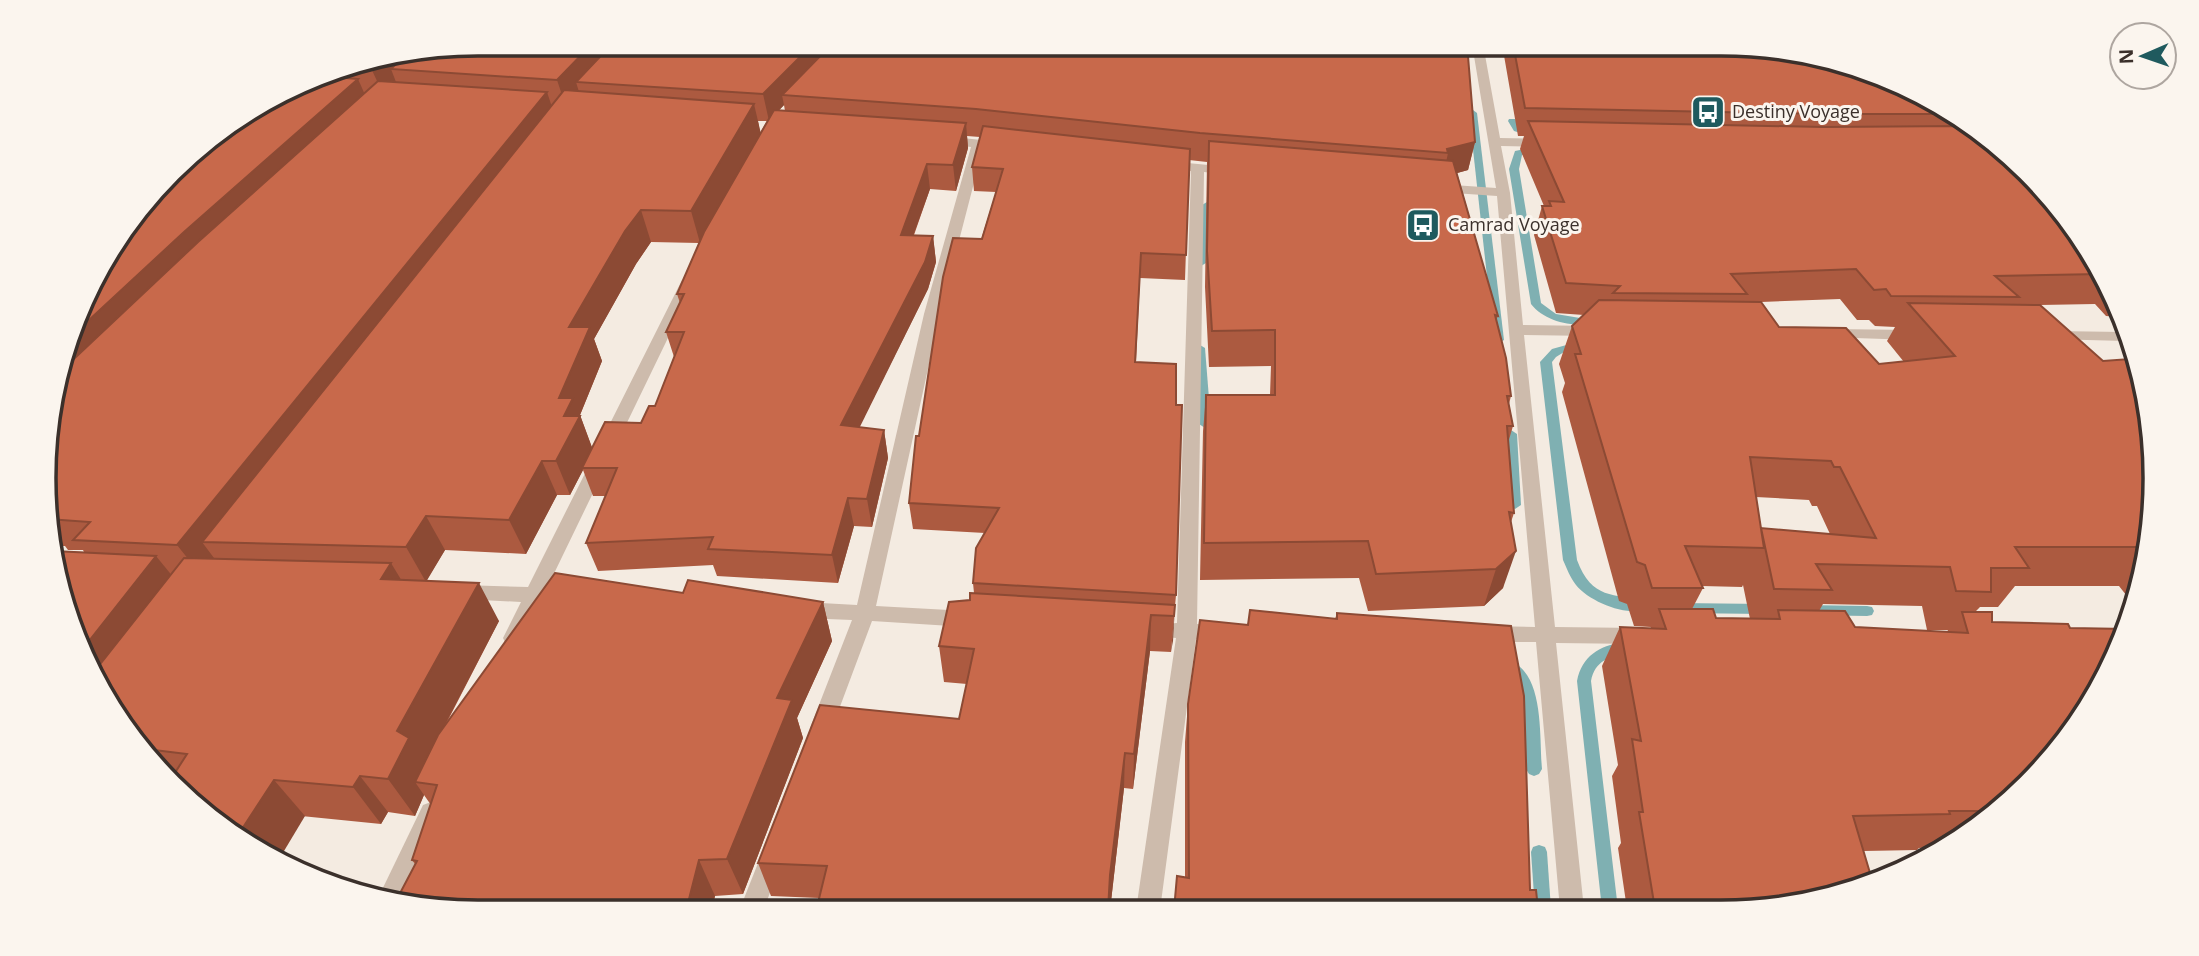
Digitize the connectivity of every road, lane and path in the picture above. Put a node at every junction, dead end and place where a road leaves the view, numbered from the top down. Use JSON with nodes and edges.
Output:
{"nodes":[{"id":1,"x":1476,"y":56,"type":"edge"},
{"id":2,"x":923,"y":139,"type":"edge"},
{"id":3,"x":1496,"y":142,"type":"junction"},
{"id":4,"x":978,"y":143,"type":"junction"},
{"id":5,"x":1564,"y":144,"type":"edge"},
{"id":6,"x":1019,"y":148,"type":"edge"},
{"id":7,"x":1157,"y":163,"type":"edge"},
{"id":8,"x":1198,"y":168,"type":"junction"},
{"id":9,"x":1239,"y":171,"type":"edge"},
{"id":10,"x":1427,"y":187,"type":"edge"},
{"id":11,"x":1503,"y":193,"type":"junction"},
{"id":12,"x":698,"y":265,"type":"edge"},
{"id":13,"x":1515,"y":330,"type":"junction"},
{"id":14,"x":1612,"y":331,"type":"edge"},
{"id":15,"x":1820,"y":334,"type":"edge"},
{"id":16,"x":1930,"y":335,"type":"edge"},
{"id":17,"x":2041,"y":336,"type":"edge"},
{"id":18,"x":2119,"y":337,"type":"edge"},
{"id":19,"x":438,"y":592,"type":"edge"},
{"id":20,"x":533,"y":594,"type":"junction"},
{"id":21,"x":575,"y":597,"type":"edge"},
{"id":22,"x":782,"y":608,"type":"edge"},
{"id":23,"x":865,"y":613,"type":"junction"},
{"id":24,"x":985,"y":620,"type":"edge"},
{"id":25,"x":1133,"y":629,"type":"edge"},
{"id":26,"x":1186,"y":632,"type":"junction"},
{"id":27,"x":1242,"y":632,"type":"edge"},
{"id":28,"x":1476,"y":634,"type":"edge"},
{"id":29,"x":1545,"y":634,"type":"junction"},
{"id":30,"x":1654,"y":636,"type":"edge"},
{"id":31,"x":504,"y":657,"type":"edge"},
{"id":32,"x":815,"y":743,"type":"edge"},
{"id":33,"x":438,"y":797,"type":"edge"},
{"id":34,"x":781,"y":834,"type":"edge"},
{"id":35,"x":393,"y":891,"type":"edge"},
{"id":36,"x":755,"y":900,"type":"edge"},
{"id":37,"x":1149,"y":900,"type":"edge"},
{"id":38,"x":1571,"y":900,"type":"edge"}],
"edges":[{"from":1,"to":3,"type":"street"},
{"from":2,"to":4,"type":"street"},
{"from":3,"to":5,"type":"street"},
{"from":3,"to":11,"type":"street"},
{"from":4,"to":6,"type":"street"},
{"from":4,"to":23,"type":"street"},
{"from":7,"to":8,"type":"street"},
{"from":8,"to":9,"type":"street"},
{"from":8,"to":26,"type":"street"},
{"from":10,"to":11,"type":"street"},
{"from":11,"to":13,"type":"street"},
{"from":12,"to":20,"type":"street"},
{"from":13,"to":14,"type":"street"},
{"from":13,"to":29,"type":"street"},
{"from":15,"to":16,"type":"street"},
{"from":17,"to":18,"type":"street"},
{"from":19,"to":20,"type":"street"},
{"from":20,"to":21,"type":"street"},
{"from":20,"to":31,"type":"street"},
{"from":22,"to":23,"type":"street"},
{"from":23,"to":24,"type":"street"},
{"from":23,"to":32,"type":"street"},
{"from":25,"to":26,"type":"street"},
{"from":26,"to":27,"type":"street"},
{"from":26,"to":37,"type":"street"},
{"from":28,"to":29,"type":"street"},
{"from":29,"to":30,"type":"street"},
{"from":29,"to":38,"type":"street"},
{"from":33,"to":35,"type":"street"},
{"from":34,"to":36,"type":"street"}]}
